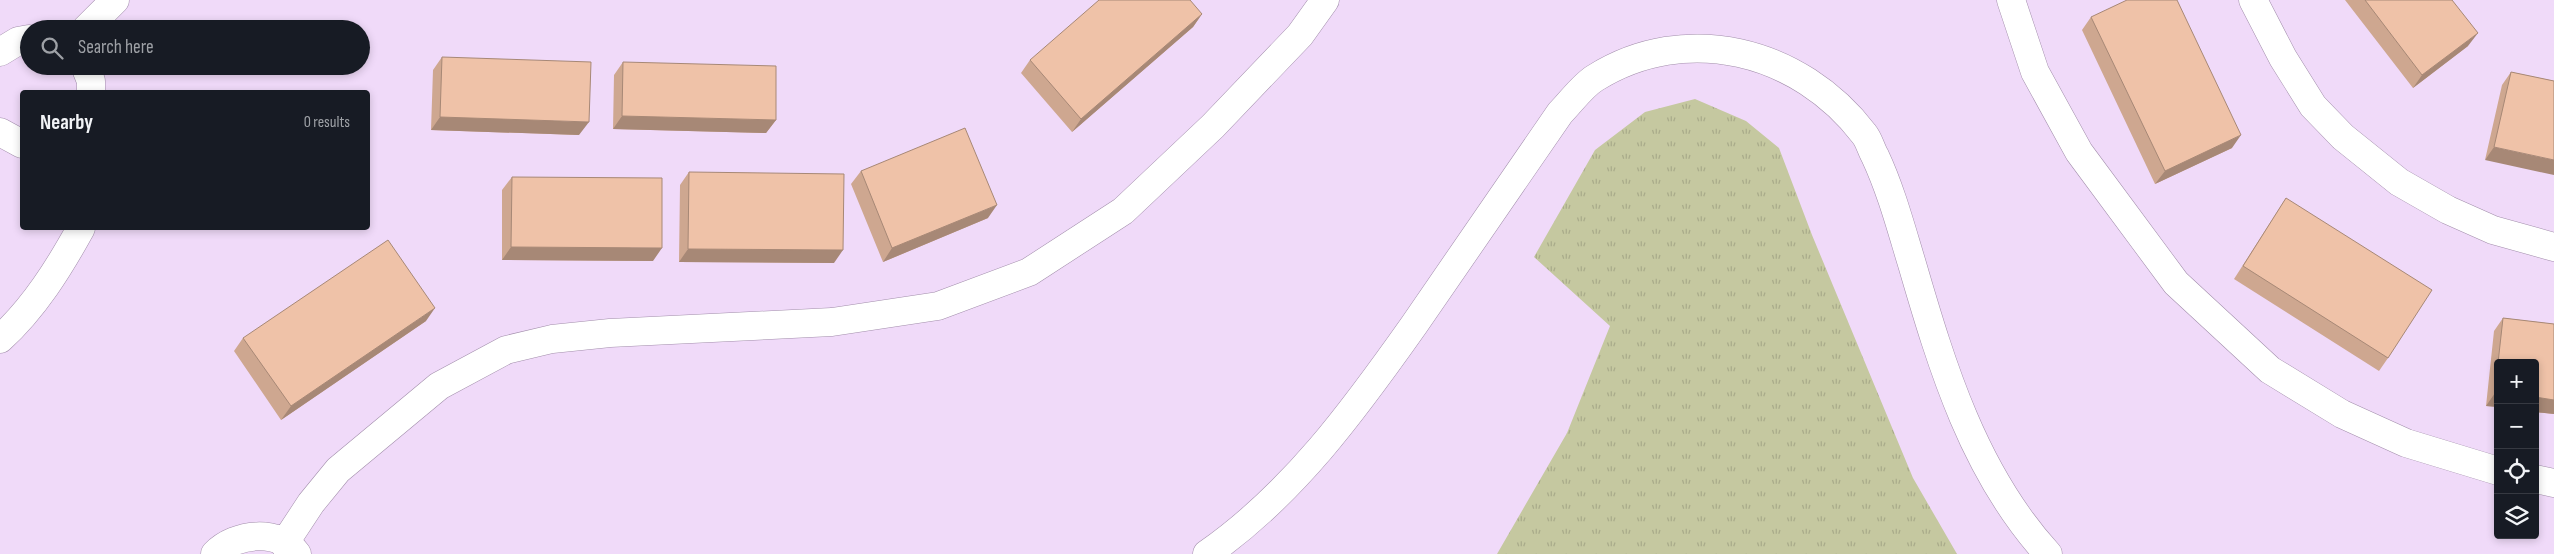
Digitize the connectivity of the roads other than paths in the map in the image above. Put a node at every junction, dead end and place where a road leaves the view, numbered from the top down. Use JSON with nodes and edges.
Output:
{"nodes":[{"id":1,"x":115,"y":0,"type":"edge"},
{"id":2,"x":1325,"y":0,"type":"edge"},
{"id":3,"x":2011,"y":0,"type":"edge"},
{"id":4,"x":2253,"y":0,"type":"edge"},
{"id":5,"x":95,"y":20,"type":"edge"},
{"id":6,"x":20,"y":41,"type":"edge"},
{"id":7,"x":0,"y":52,"type":"edge"},
{"id":8,"x":89,"y":75,"type":"edge"},
{"id":9,"x":91,"y":90,"type":"edge"},
{"id":10,"x":0,"y":132,"type":"edge"},
{"id":11,"x":20,"y":143,"type":"edge"},
{"id":12,"x":80,"y":230,"type":"edge"},
{"id":13,"x":2554,"y":247,"type":"edge"},
{"id":14,"x":0,"y":339,"type":"edge"},
{"id":15,"x":2494,"y":470,"type":"edge"},
{"id":16,"x":2539,"y":480,"type":"edge"},
{"id":17,"x":2554,"y":483,"type":"edge"},
{"id":18,"x":291,"y":549,"type":"edge"},
{"id":19,"x":216,"y":554,"type":"edge"},
{"id":20,"x":1207,"y":554,"type":"edge"},
{"id":21,"x":2048,"y":554,"type":"edge"}],
"edges":[{"from":1,"to":5,"type":"street"},
{"from":2,"to":18,"type":"street"},
{"from":3,"to":15,"type":"street"},
{"from":4,"to":13,"type":"street"},
{"from":6,"to":7,"type":"street"},
{"from":8,"to":9,"type":"street"},
{"from":10,"to":11,"type":"street"},
{"from":12,"to":14,"type":"street"},
{"from":16,"to":17,"type":"street"},
{"from":18,"to":19,"type":"street"},
{"from":20,"to":21,"type":"street"}]}
